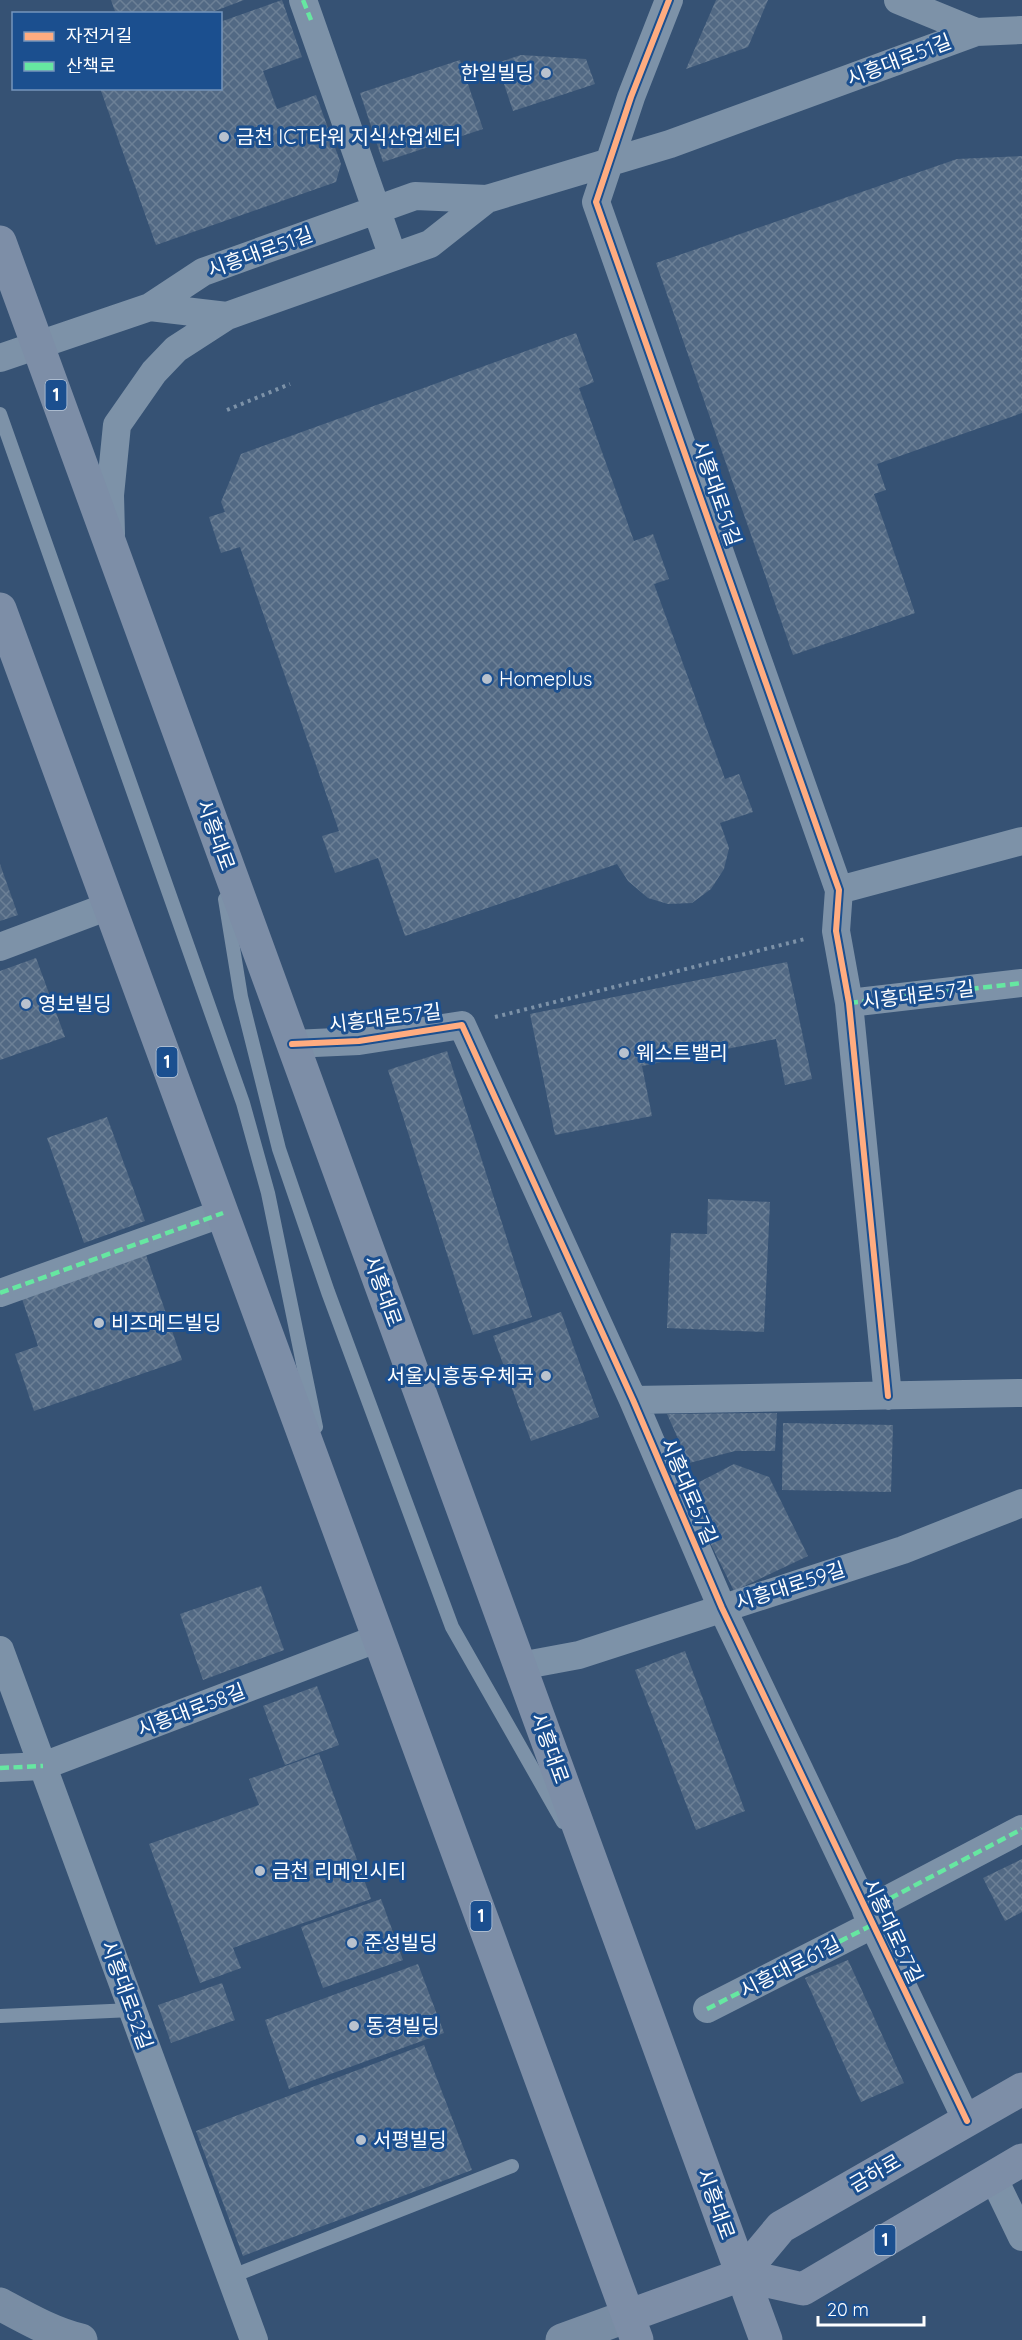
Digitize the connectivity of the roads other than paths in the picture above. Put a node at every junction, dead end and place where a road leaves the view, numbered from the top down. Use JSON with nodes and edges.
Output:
{"nodes":[{"id":1,"x":303,"y":0,"type":"edge"},
{"id":2,"x":669,"y":0,"type":"edge"},
{"id":3,"x":898,"y":0,"type":"edge"},
{"id":4,"x":1022,"y":30,"type":"edge"},
{"id":5,"x":976,"y":32,"type":"junction"},
{"id":6,"x":608,"y":161,"type":"junction"},
{"id":7,"x":487,"y":199,"type":"junction"},
{"id":8,"x":377,"y":210,"type":"junction"},
{"id":9,"x":0,"y":243,"type":"edge"},
{"id":10,"x":393,"y":257,"type":"junction"},
{"id":11,"x":150,"y":307,"type":"junction"},
{"id":12,"x":227,"y":316,"type":"junction"},
{"id":13,"x":37,"y":345,"type":"junction"},
{"id":14,"x":0,"y":358,"type":"edge"},
{"id":15,"x":0,"y":414,"type":"edge"},
{"id":16,"x":111,"y":549,"type":"junction"},
{"id":17,"x":0,"y":609,"type":"edge"},
{"id":18,"x":215,"y":832,"type":"junction"},
{"id":19,"x":1022,"y":841,"type":"edge"},
{"id":20,"x":839,"y":890,"type":"junction"},
{"id":21,"x":109,"y":906,"type":"junction"},
{"id":22,"x":0,"y":947,"type":"edge"},
{"id":23,"x":1022,"y":983,"type":"edge"},
{"id":24,"x":849,"y":1003,"type":"junction"},
{"id":25,"x":292,"y":1044,"type":"junction"},
{"id":26,"x":223,"y":1213,"type":"junction"},
{"id":27,"x":0,"y":1293,"type":"edge"},
{"id":28,"x":1022,"y":1393,"type":"edge"},
{"id":29,"x":888,"y":1396,"type":"junction"},
{"id":30,"x":633,"y":1400,"type":"junction"},
{"id":31,"x":1022,"y":1503,"type":"edge"},
{"id":32,"x":334,"y":1516,"type":"junction"},
{"id":33,"x":722,"y":1608,"type":"junction"},
{"id":34,"x":379,"y":1638,"type":"junction"},
{"id":35,"x":0,"y":1650,"type":"edge"},
{"id":36,"x":520,"y":1666,"type":"junction"},
{"id":37,"x":43,"y":1766,"type":"junction"},
{"id":38,"x":0,"y":1768,"type":"edge"},
{"id":39,"x":1022,"y":1829,"type":"edge"},
{"id":40,"x":604,"y":1894,"type":"junction"},
{"id":41,"x":869,"y":1918,"type":"junction"},
{"id":42,"x":707,"y":2009,"type":"dead end"},
{"id":43,"x":132,"y":2010,"type":"junction"},
{"id":44,"x":0,"y":2016,"type":"edge"},
{"id":45,"x":1022,"y":2089,"type":"edge"},
{"id":46,"x":967,"y":2121,"type":"junction"},
{"id":47,"x":1022,"y":2160,"type":"edge"},
{"id":48,"x":512,"y":2166,"type":"dead end"},
{"id":49,"x":993,"y":2177,"type":"junction"},
{"id":50,"x":1022,"y":2237,"type":"edge"},
{"id":51,"x":741,"y":2275,"type":"junction"},
{"id":52,"x":230,"y":2277,"type":"junction"},
{"id":53,"x":0,"y":2304,"type":"edge"},
{"id":54,"x":632,"y":2328,"type":"edge"},
{"id":55,"x":81,"y":2340,"type":"edge"},
{"id":56,"x":254,"y":2340,"type":"edge"},
{"id":57,"x":562,"y":2340,"type":"edge"},
{"id":58,"x":766,"y":2340,"type":"edge"}],
"edges":[{"from":1,"to":8,"type":"street"},
{"from":2,"to":6,"type":"street","name":"시흥대로51길"},
{"from":3,"to":5,"type":"street"},
{"from":4,"to":5,"type":"street","name":"시흥대로51길"},
{"from":5,"to":6,"type":"street","name":"시흥대로51길"},
{"from":6,"to":7,"type":"street","name":"시흥대로51길"},
{"from":6,"to":20,"type":"street","name":"시흥대로51길"},
{"from":7,"to":8,"type":"street","name":"시흥대로51길"},
{"from":7,"to":10,"type":"street","name":"시흥대로51길"},
{"from":8,"to":10,"type":"street"},
{"from":8,"to":11,"type":"street","name":"시흥대로51길"},
{"from":9,"to":13,"type":"main road","name":"시흥대로","number":"1"},
{"from":10,"to":12,"type":"street","name":"시흥대로51길"},
{"from":11,"to":12,"type":"street","name":"시흥대로51길"},
{"from":11,"to":13,"type":"street","name":"시흥대로51길"},
{"from":12,"to":16,"type":"street"},
{"from":13,"to":14,"type":"street","name":"시흥대로51길"},
{"from":13,"to":16,"type":"main road","name":"시흥대로","number":"1"},
{"from":15,"to":32,"type":"lane"},
{"from":16,"to":18,"type":"main road","name":"시흥대로","number":"1"},
{"from":17,"to":21,"type":"main road","number":"1"},
{"from":18,"to":25,"type":"main road","name":"시흥대로","number":"1"},
{"from":18,"to":40,"type":"lane"},
{"from":19,"to":20,"type":"street"},
{"from":20,"to":24,"type":"street","name":"시흥대로51길"},
{"from":21,"to":22,"type":"street"},
{"from":21,"to":26,"type":"main road","number":"1"},
{"from":23,"to":24,"type":"street","name":"시흥대로57길"},
{"from":24,"to":29,"type":"street","name":"시흥대로57길"},
{"from":25,"to":30,"type":"street","name":"시흥대로57길"},
{"from":25,"to":36,"type":"main road","name":"시흥대로","number":"1"},
{"from":26,"to":27,"type":"street"},
{"from":26,"to":32,"type":"main road","number":"1"},
{"from":28,"to":29,"type":"street"},
{"from":29,"to":30,"type":"street"},
{"from":30,"to":33,"type":"street","name":"시흥대로57길"},
{"from":31,"to":33,"type":"street","name":"시흥대로59길"},
{"from":32,"to":34,"type":"main road","number":"1"},
{"from":33,"to":36,"type":"street","name":"시흥대로59길"},
{"from":33,"to":41,"type":"street","name":"시흥대로57길"},
{"from":34,"to":37,"type":"street","name":"시흥대로58길"},
{"from":34,"to":54,"type":"main road","number":"1"},
{"from":35,"to":37,"type":"street","name":"시흥대로52길"},
{"from":36,"to":40,"type":"main road","name":"시흥대로","number":"1"},
{"from":37,"to":38,"type":"street","name":"시흥대로58길"},
{"from":37,"to":43,"type":"street","name":"시흥대로52길"},
{"from":39,"to":41,"type":"street","name":"시흥대로61길"},
{"from":40,"to":51,"type":"main road","name":"시흥대로","number":"1"},
{"from":41,"to":42,"type":"street","name":"시흥대로61길"},
{"from":41,"to":46,"type":"street","name":"시흥대로57길"},
{"from":43,"to":44,"type":"lane"},
{"from":43,"to":52,"type":"street","name":"시흥대로52길"},
{"from":45,"to":46,"type":"main road","name":"금하로"},
{"from":46,"to":51,"type":"main road","name":"금하로"},
{"from":47,"to":49,"type":"main road","number":"1"},
{"from":48,"to":52,"type":"lane"},
{"from":49,"to":50,"type":"street"},
{"from":49,"to":51,"type":"main road","number":"1"},
{"from":51,"to":54,"type":"main road"},
{"from":51,"to":58,"type":"main road","name":"시흥대로"},
{"from":52,"to":56,"type":"street","name":"시흥대로52길"},
{"from":53,"to":55,"type":"main road"},
{"from":54,"to":57,"type":"main road"}]}
